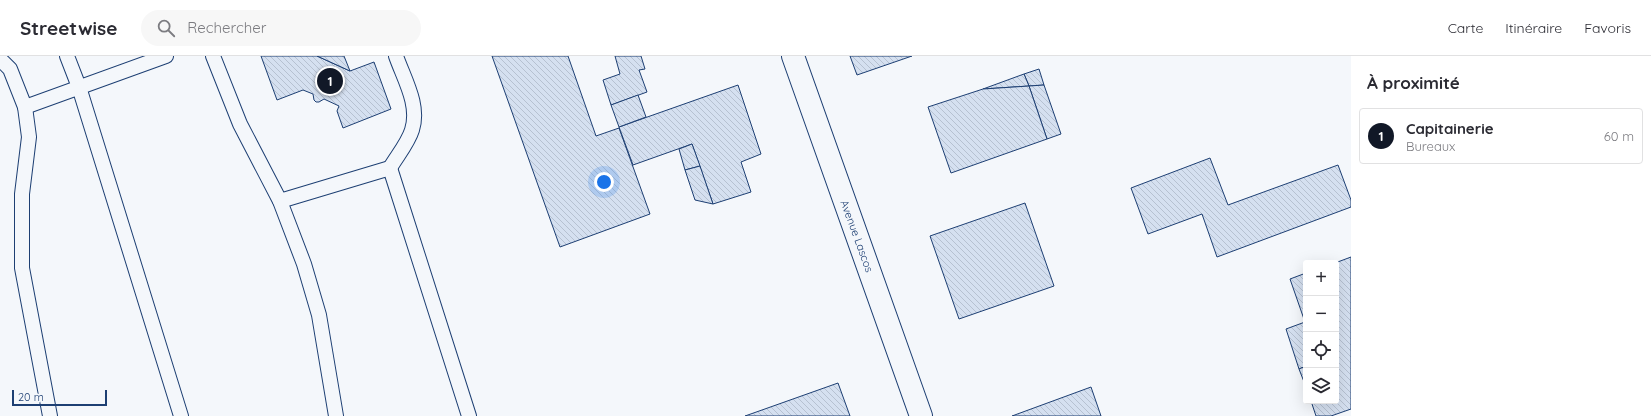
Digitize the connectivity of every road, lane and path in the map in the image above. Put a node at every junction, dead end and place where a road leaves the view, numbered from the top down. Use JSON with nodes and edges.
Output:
{"nodes":[{"id":1,"x":68,"y":56,"type":"edge"},
{"id":2,"x":166,"y":56,"type":"edge"},
{"id":3,"x":213,"y":56,"type":"edge"},
{"id":4,"x":396,"y":56,"type":"edge"},
{"id":5,"x":793,"y":56,"type":"edge"},
{"id":6,"x":0,"y":59,"type":"edge"},
{"id":7,"x":79,"y":87,"type":"junction"},
{"id":8,"x":25,"y":107,"type":"junction"},
{"id":9,"x":390,"y":168,"type":"junction"},
{"id":10,"x":280,"y":201,"type":"junction"},
{"id":11,"x":50,"y":416,"type":"edge"},
{"id":12,"x":181,"y":416,"type":"edge"},
{"id":13,"x":336,"y":416,"type":"edge"},
{"id":14,"x":468,"y":416,"type":"edge"},
{"id":15,"x":921,"y":416,"type":"edge"}],
"edges":[{"from":1,"to":7,"type":"lane"},
{"from":2,"to":7,"type":"lane"},
{"from":3,"to":10,"type":"lane"},
{"from":4,"to":9,"type":"lane"},
{"from":5,"to":15,"type":"street","name":"Avenue Lascos"},
{"from":6,"to":8,"type":"lane"},
{"from":7,"to":8,"type":"lane"},
{"from":7,"to":12,"type":"lane"},
{"from":8,"to":11,"type":"lane"},
{"from":9,"to":10,"type":"lane"},
{"from":9,"to":14,"type":"lane"},
{"from":10,"to":13,"type":"lane"}]}
